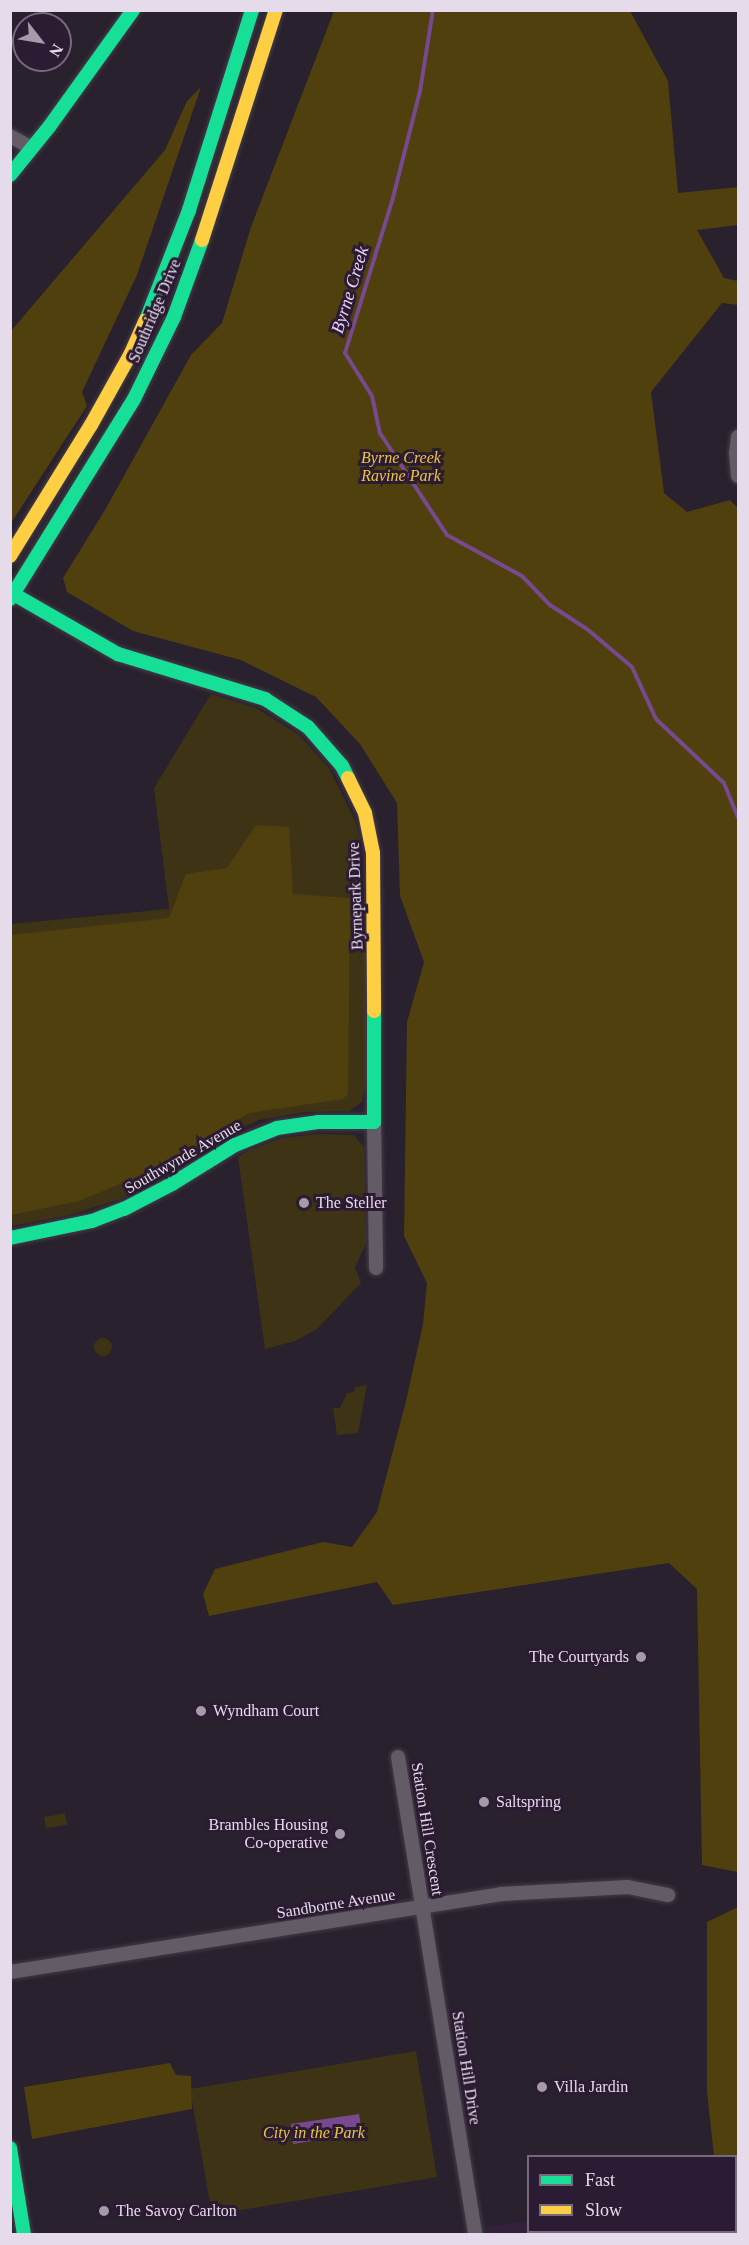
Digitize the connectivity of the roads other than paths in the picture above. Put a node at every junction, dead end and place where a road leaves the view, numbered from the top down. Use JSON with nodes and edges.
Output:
{"nodes":[{"id":1,"x":133,"y":10,"type":"edge"},
{"id":2,"x":252,"y":10,"type":"edge"},
{"id":3,"x":276,"y":10,"type":"edge"},
{"id":4,"x":10,"y":136,"type":"edge"},
{"id":5,"x":32,"y":148,"type":"junction"},
{"id":6,"x":10,"y":175,"type":"edge"},
{"id":7,"x":738,"y":437,"type":"edge"},
{"id":8,"x":738,"y":476,"type":"edge"},
{"id":9,"x":10,"y":556,"type":"edge"},
{"id":10,"x":12,"y":595,"type":"edge"},
{"id":11,"x":374,"y":1122,"type":"junction"},
{"id":12,"x":10,"y":1238,"type":"edge"},
{"id":13,"x":376,"y":1268,"type":"dead end"},
{"id":14,"x":398,"y":1756,"type":"dead end"},
{"id":15,"x":668,"y":1895,"type":"dead end"},
{"id":16,"x":423,"y":1906,"type":"junction"},
{"id":17,"x":10,"y":1972,"type":"edge"},
{"id":18,"x":10,"y":2148,"type":"edge"},
{"id":19,"x":24,"y":2235,"type":"edge"},
{"id":20,"x":475,"y":2235,"type":"edge"}],
"edges":[{"from":1,"to":5,"type":"street"},
{"from":2,"to":9,"type":"street","name":"Southridge Drive"},
{"from":3,"to":10,"type":"street","name":"Southridge Drive"},
{"from":4,"to":5,"type":"street"},
{"from":5,"to":6,"type":"street"},
{"from":7,"to":8,"type":"street"},
{"from":10,"to":11,"type":"street","name":"Byrnepark Drive"},
{"from":11,"to":12,"type":"street","name":"Southwynde Avenue"},
{"from":11,"to":13,"type":"street","name":"Byrnepark Drive"},
{"from":14,"to":16,"type":"street","name":"Station Hill Crescent"},
{"from":15,"to":16,"type":"street","name":"Sandborne Avenue"},
{"from":16,"to":17,"type":"street","name":"Sandborne Avenue"},
{"from":16,"to":20,"type":"street","name":"Station Hill Drive"},
{"from":18,"to":19,"type":"street"}]}
